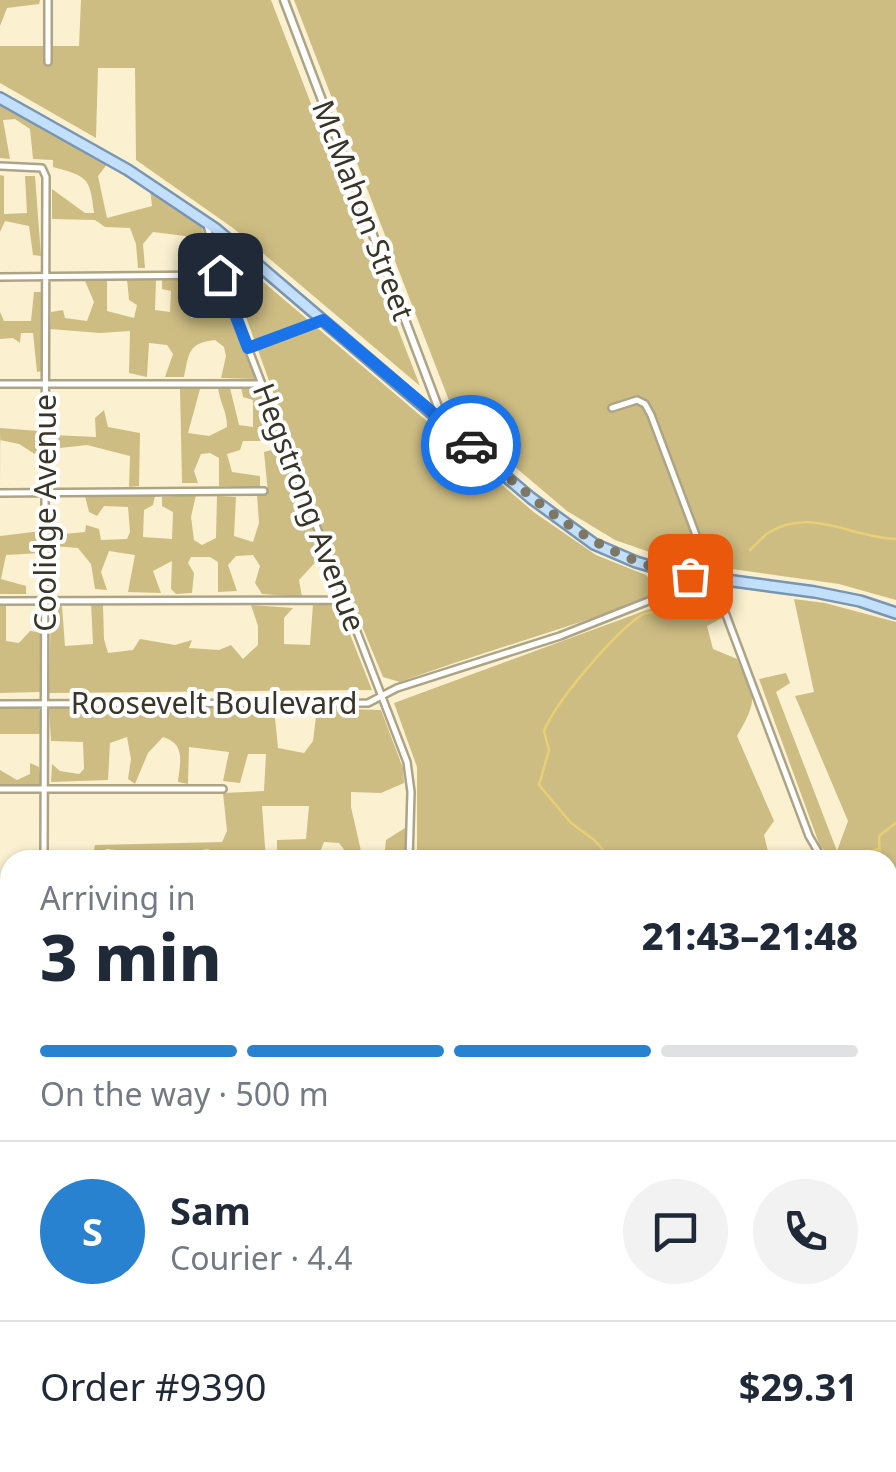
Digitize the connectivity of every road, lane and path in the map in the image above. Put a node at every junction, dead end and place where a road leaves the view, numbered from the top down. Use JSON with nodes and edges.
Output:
{"nodes":[{"id":1,"x":48,"y":0,"type":"edge"},
{"id":2,"x":284,"y":0,"type":"edge"},
{"id":3,"x":48,"y":62,"type":"dead end"},
{"id":4,"x":0,"y":98,"type":"edge"},
{"id":5,"x":0,"y":166,"type":"edge"},
{"id":6,"x":207,"y":223,"type":"junction"},
{"id":7,"x":220,"y":275,"type":"junction"},
{"id":8,"x":0,"y":277,"type":"edge"},
{"id":9,"x":44,"y":278,"type":"junction"},
{"id":10,"x":323,"y":320,"type":"junction"},
{"id":11,"x":248,"y":348,"type":"junction"},
{"id":12,"x":0,"y":384,"type":"edge"},
{"id":13,"x":44,"y":384,"type":"junction"},
{"id":14,"x":262,"y":384,"type":"junction"},
{"id":15,"x":612,"y":408,"type":"dead end"},
{"id":16,"x":443,"y":420,"type":"junction"},
{"id":17,"x":264,"y":491,"type":"dead end"},
{"id":18,"x":0,"y":493,"type":"edge"},
{"id":19,"x":44,"y":494,"type":"junction"},
{"id":20,"x":710,"y":579,"type":"junction"},
{"id":21,"x":44,"y":600,"type":"junction"},
{"id":22,"x":345,"y":600,"type":"junction"},
{"id":23,"x":0,"y":601,"type":"edge"},
{"id":24,"x":896,"y":613,"type":"edge"},
{"id":25,"x":383,"y":694,"type":"junction"},
{"id":26,"x":0,"y":704,"type":"edge"},
{"id":27,"x":44,"y":704,"type":"junction"},
{"id":28,"x":0,"y":789,"type":"edge"},
{"id":29,"x":44,"y":789,"type":"junction"},
{"id":30,"x":223,"y":789,"type":"dead end"},
{"id":31,"x":44,"y":850,"type":"edge"},
{"id":32,"x":409,"y":850,"type":"edge"},
{"id":33,"x":817,"y":850,"type":"edge"}],
"edges":[{"from":1,"to":3,"type":"street"},
{"from":2,"to":16,"type":"street","name":"McMahon Street"},
{"from":4,"to":6,"type":"main road"},
{"from":5,"to":9,"type":"street","name":"Coolidge Avenue"},
{"from":6,"to":7,"type":"street","name":"Hegstrong Avenue"},
{"from":6,"to":10,"type":"main road"},
{"from":7,"to":9,"type":"street"},
{"from":7,"to":11,"type":"street","name":"Hegstrong Avenue"},
{"from":8,"to":9,"type":"street"},
{"from":9,"to":13,"type":"street","name":"Coolidge Avenue"},
{"from":10,"to":11,"type":"street"},
{"from":10,"to":16,"type":"main road"},
{"from":11,"to":14,"type":"street","name":"Hegstrong Avenue"},
{"from":12,"to":13,"type":"street"},
{"from":13,"to":14,"type":"street"},
{"from":13,"to":19,"type":"street","name":"Coolidge Avenue"},
{"from":14,"to":22,"type":"street","name":"Hegstrong Avenue"},
{"from":15,"to":20,"type":"street"},
{"from":16,"to":20,"type":"main road"},
{"from":17,"to":19,"type":"street"},
{"from":18,"to":19,"type":"street"},
{"from":19,"to":21,"type":"street","name":"Coolidge Avenue"},
{"from":20,"to":24,"type":"main road"},
{"from":20,"to":25,"type":"street","name":"Roosevelt Boulevard"},
{"from":20,"to":33,"type":"street"},
{"from":21,"to":22,"type":"street"},
{"from":21,"to":23,"type":"street"},
{"from":21,"to":27,"type":"street","name":"Coolidge Avenue"},
{"from":22,"to":25,"type":"street","name":"Hegstrong Avenue"},
{"from":25,"to":27,"type":"street","name":"Roosevelt Boulevard"},
{"from":25,"to":32,"type":"street","name":"Hegstrong Avenue"},
{"from":26,"to":27,"type":"street","name":"Roosevelt Boulevard"},
{"from":27,"to":29,"type":"street","name":"Coolidge Avenue"},
{"from":28,"to":29,"type":"street"},
{"from":29,"to":30,"type":"street"},
{"from":29,"to":31,"type":"street","name":"Coolidge Avenue"}]}
